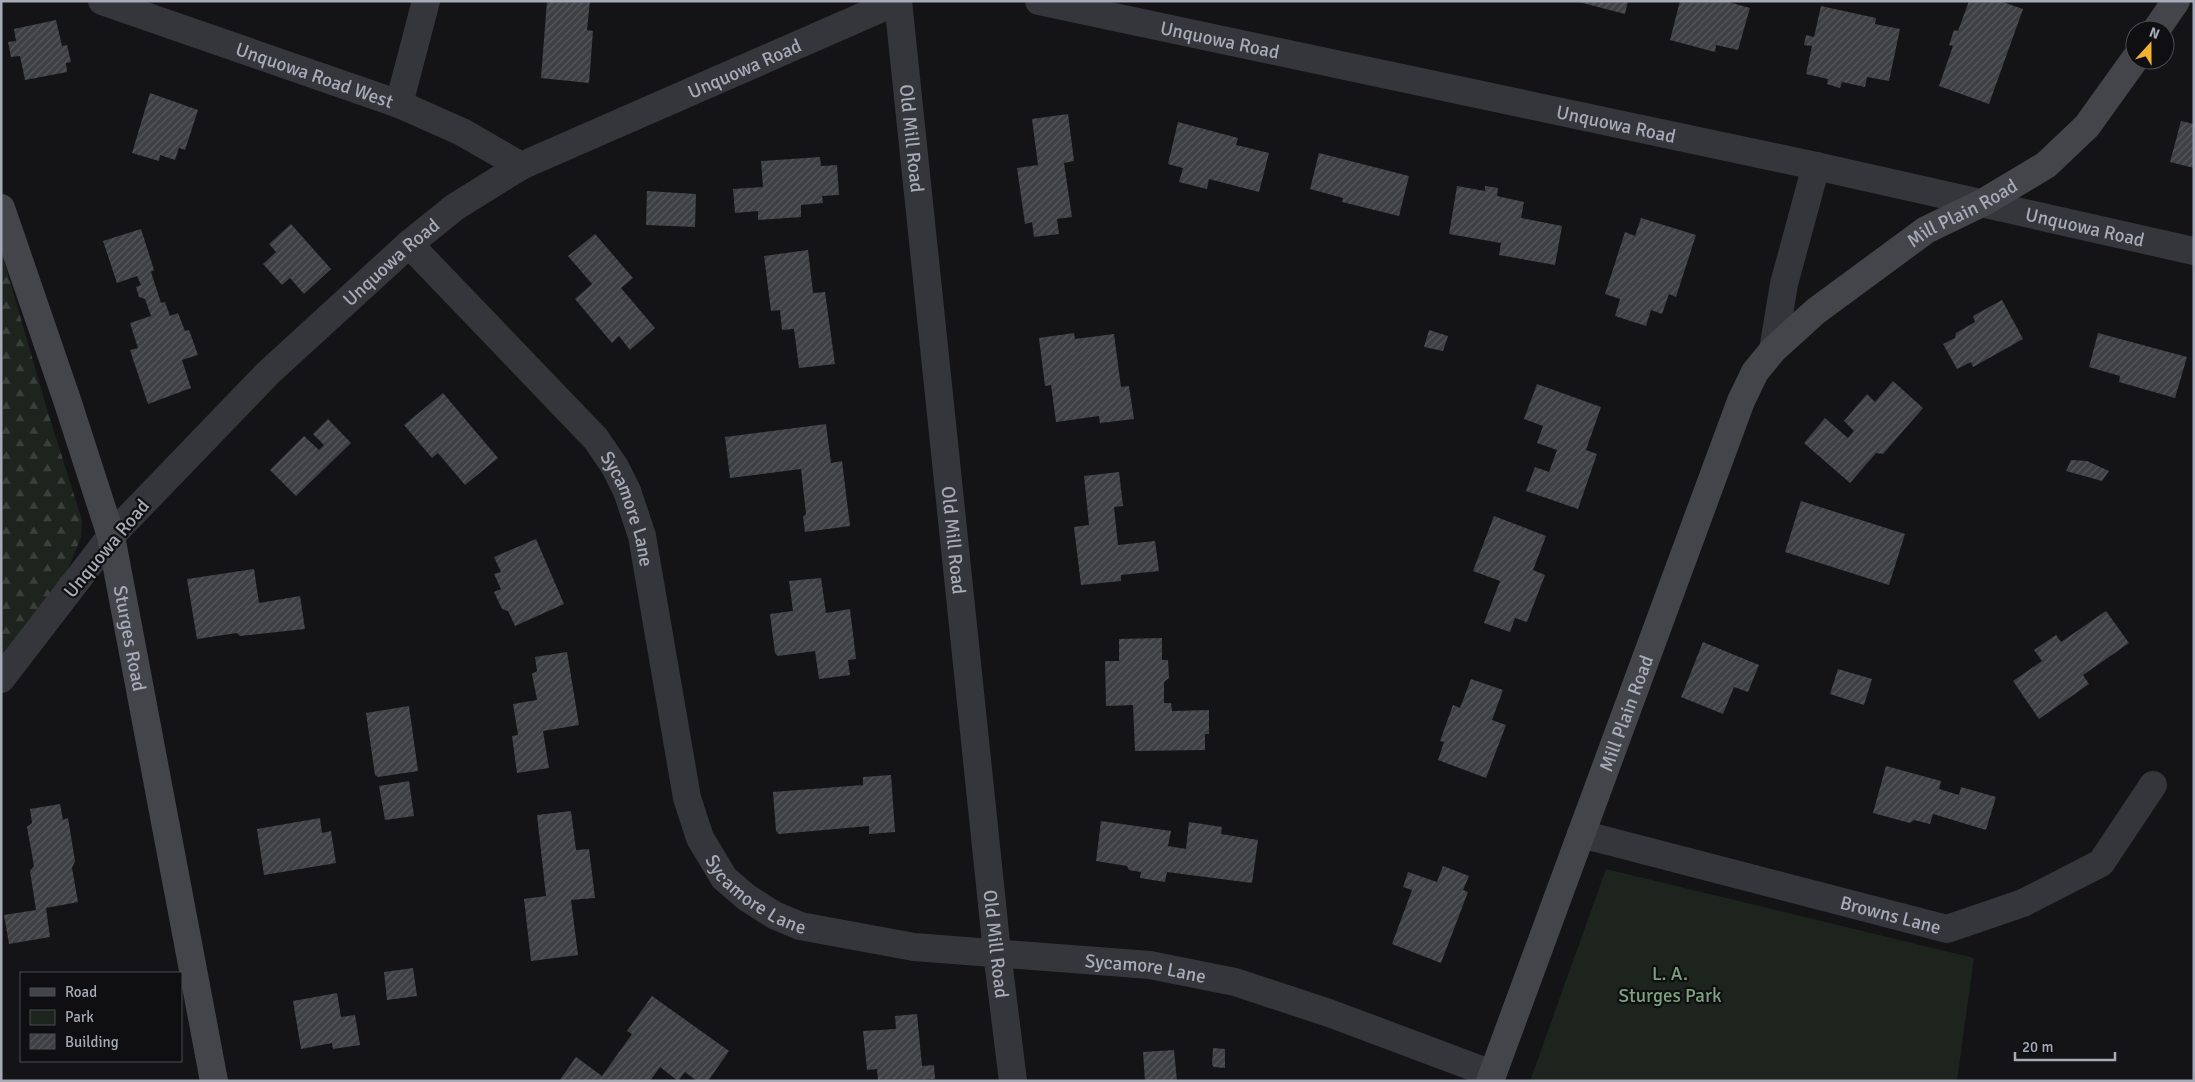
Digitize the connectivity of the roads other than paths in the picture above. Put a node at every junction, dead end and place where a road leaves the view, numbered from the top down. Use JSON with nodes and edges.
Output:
{"nodes":[{"id":1,"x":102,"y":1,"type":"edge"},
{"id":2,"x":426,"y":1,"type":"edge"},
{"id":3,"x":898,"y":1,"type":"edge"},
{"id":4,"x":1038,"y":1,"type":"edge"},
{"id":5,"x":2176,"y":1,"type":"edge"},
{"id":6,"x":2163,"y":20,"type":"edge"},
{"id":7,"x":2127,"y":70,"type":"edge"},
{"id":8,"x":399,"y":104,"type":"junction"},
{"id":9,"x":521,"y":166,"type":"junction"},
{"id":10,"x":1816,"y":166,"type":"junction"},
{"id":11,"x":1984,"y":202,"type":"junction"},
{"id":12,"x":1,"y":208,"type":"edge"},
{"id":13,"x":409,"y":244,"type":"junction"},
{"id":14,"x":2194,"y":251,"type":"edge"},
{"id":15,"x":1773,"y":350,"type":"junction"},
{"id":16,"x":111,"y":536,"type":"junction"},
{"id":17,"x":1,"y":679,"type":"edge"},
{"id":18,"x":2153,"y":785,"type":"dead end"},
{"id":19,"x":1581,"y":834,"type":"junction"},
{"id":20,"x":997,"y":952,"type":"junction"},
{"id":21,"x":1491,"y":1077,"type":"edge"},
{"id":22,"x":214,"y":1081,"type":"edge"},
{"id":23,"x":1013,"y":1081,"type":"edge"}],
"edges":[{"from":1,"to":8,"type":"street","name":"Unquowa Road West"},
{"from":2,"to":8,"type":"street"},
{"from":3,"to":9,"type":"street","name":"Unquowa Road"},
{"from":3,"to":20,"type":"street","name":"Old Mill Road"},
{"from":4,"to":10,"type":"street","name":"Unquowa Road"},
{"from":5,"to":6,"type":"main road"},
{"from":7,"to":11,"type":"main road","name":"Mill Plain Road"},
{"from":8,"to":9,"type":"street","name":"Unquowa Road West"},
{"from":9,"to":13,"type":"street","name":"Unquowa Road"},
{"from":10,"to":11,"type":"street","name":"Unquowa Road"},
{"from":10,"to":15,"type":"street","name":"Mill Plain Road"},
{"from":11,"to":14,"type":"street","name":"Unquowa Road"},
{"from":11,"to":15,"type":"main road","name":"Mill Plain Road"},
{"from":12,"to":16,"type":"main road","name":"Sturges Road"},
{"from":13,"to":16,"type":"street","name":"Unquowa Road"},
{"from":13,"to":20,"type":"street","name":"Sycamore Lane"},
{"from":15,"to":19,"type":"main road","name":"Mill Plain Road"},
{"from":16,"to":17,"type":"street","name":"Unquowa Road"},
{"from":16,"to":22,"type":"main road","name":"Sturges Road"},
{"from":18,"to":19,"type":"street","name":"Browns Lane"},
{"from":19,"to":21,"type":"main road","name":"Mill Plain Road"},
{"from":20,"to":21,"type":"street","name":"Sycamore Lane"},
{"from":20,"to":23,"type":"street","name":"Old Mill Road"}]}
